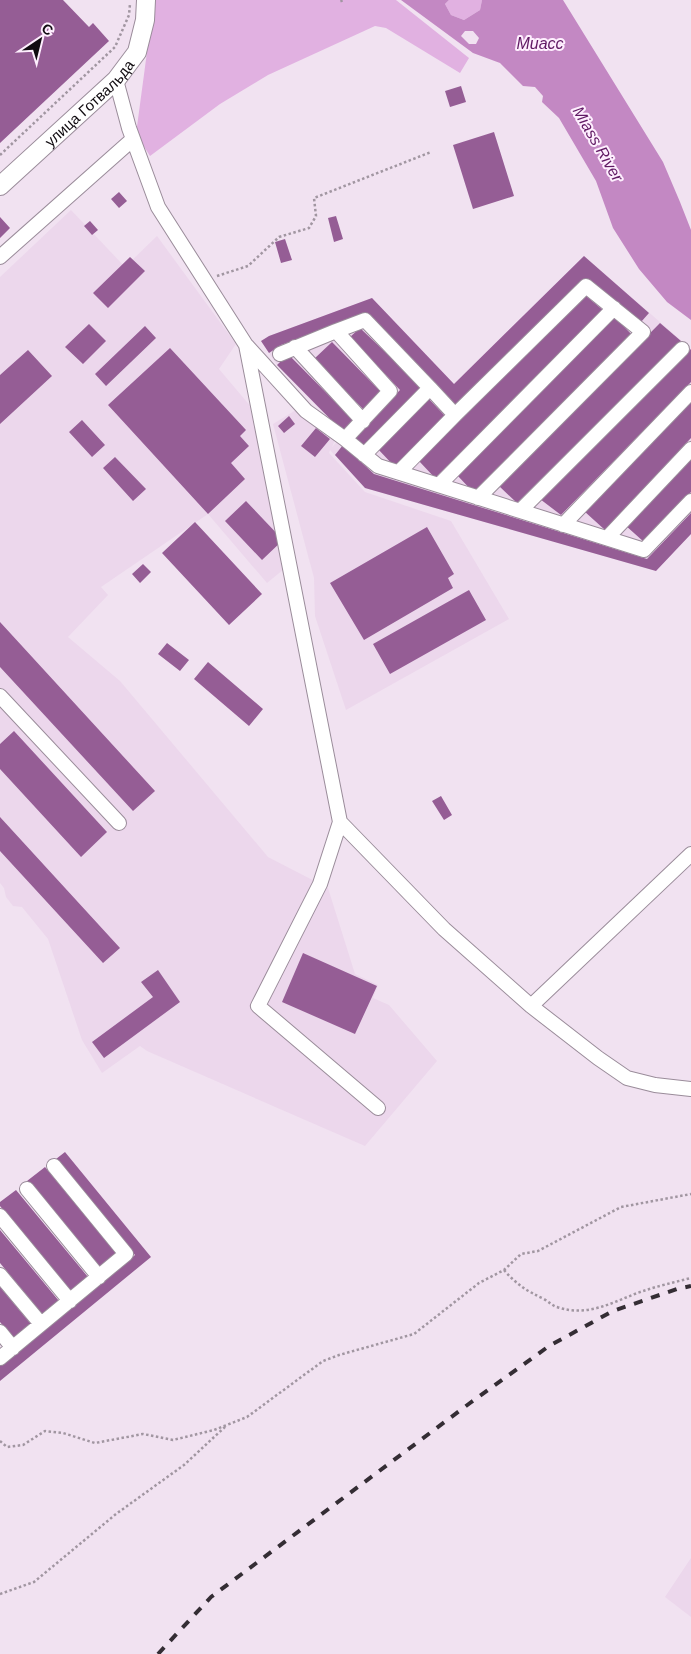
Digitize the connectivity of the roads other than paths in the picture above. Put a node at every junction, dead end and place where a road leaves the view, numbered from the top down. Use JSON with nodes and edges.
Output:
{"nodes":[{"id":1,"x":146,"y":0,"type":"edge"},
{"id":2,"x":116,"y":80,"type":"junction"},
{"id":3,"x":133,"y":139,"type":"junction"},
{"id":4,"x":0,"y":186,"type":"edge"},
{"id":5,"x":0,"y":256,"type":"edge"},
{"id":6,"x":614,"y":308,"type":"junction"},
{"id":7,"x":336,"y":331,"type":"junction"},
{"id":8,"x":246,"y":345,"type":"junction"},
{"id":9,"x":295,"y":348,"type":"junction"},
{"id":10,"x":682,"y":349,"type":"dead end"},
{"id":11,"x":280,"y":354,"type":"dead end"},
{"id":12,"x":430,"y":388,"type":"junction"},
{"id":13,"x":691,"y":392,"type":"edge"},
{"id":14,"x":455,"y":415,"type":"junction"},
{"id":15,"x":363,"y":420,"type":"junction"},
{"id":16,"x":345,"y":439,"type":"junction"},
{"id":17,"x":691,"y":449,"type":"edge"},
{"id":18,"x":364,"y":455,"type":"junction"},
{"id":19,"x":399,"y":472,"type":"junction"},
{"id":20,"x":438,"y":485,"type":"junction"},
{"id":21,"x":478,"y":498,"type":"junction"},
{"id":22,"x":691,"y":502,"type":"edge"},
{"id":23,"x":520,"y":511,"type":"junction"},
{"id":24,"x":563,"y":525,"type":"junction"},
{"id":25,"x":607,"y":538,"type":"junction"},
{"id":26,"x":0,"y":696,"type":"edge"},
{"id":27,"x":340,"y":822,"type":"junction"},
{"id":28,"x":119,"y":823,"type":"dead end"},
{"id":29,"x":691,"y":854,"type":"edge"},
{"id":30,"x":531,"y":1006,"type":"junction"},
{"id":31,"x":691,"y":1089,"type":"edge"},
{"id":32,"x":378,"y":1108,"type":"dead end"},
{"id":33,"x":54,"y":1166,"type":"dead end"},
{"id":34,"x":27,"y":1189,"type":"dead end"},
{"id":35,"x":0,"y":1216,"type":"edge"},
{"id":36,"x":0,"y":1275,"type":"edge"},
{"id":37,"x":99,"y":1277,"type":"junction"},
{"id":38,"x":70,"y":1301,"type":"junction"},
{"id":39,"x":41,"y":1324,"type":"junction"},
{"id":40,"x":0,"y":1332,"type":"edge"},
{"id":41,"x":12,"y":1348,"type":"junction"},
{"id":42,"x":0,"y":1358,"type":"edge"}],
"edges":[{"from":1,"to":2,"type":"main road","name":"улица Готвальда"},
{"from":2,"to":3,"type":"lane"},
{"from":2,"to":4,"type":"main road","name":"улица Готвальда"},
{"from":3,"to":5,"type":"lane"},
{"from":3,"to":8,"type":"lane"},
{"from":6,"to":14,"type":"lane"},
{"from":6,"to":20,"type":"lane"},
{"from":6,"to":21,"type":"lane"},
{"from":7,"to":9,"type":"lane"},
{"from":7,"to":12,"type":"lane"},
{"from":7,"to":15,"type":"lane"},
{"from":8,"to":16,"type":"lane"},
{"from":8,"to":27,"type":"lane"},
{"from":9,"to":11,"type":"lane"},
{"from":9,"to":15,"type":"lane"},
{"from":10,"to":23,"type":"lane"},
{"from":12,"to":14,"type":"lane"},
{"from":12,"to":18,"type":"lane"},
{"from":13,"to":24,"type":"lane"},
{"from":14,"to":19,"type":"lane"},
{"from":15,"to":16,"type":"lane"},
{"from":16,"to":18,"type":"lane"},
{"from":17,"to":25,"type":"lane"},
{"from":18,"to":19,"type":"lane"},
{"from":19,"to":20,"type":"lane"},
{"from":20,"to":21,"type":"lane"},
{"from":21,"to":23,"type":"lane"},
{"from":22,"to":25,"type":"lane"},
{"from":23,"to":24,"type":"lane"},
{"from":24,"to":25,"type":"lane"},
{"from":26,"to":28,"type":"lane"},
{"from":27,"to":30,"type":"lane"},
{"from":27,"to":32,"type":"lane"},
{"from":29,"to":30,"type":"lane"},
{"from":30,"to":31,"type":"lane"},
{"from":33,"to":37,"type":"lane"},
{"from":34,"to":37,"type":"lane"},
{"from":35,"to":38,"type":"lane"},
{"from":36,"to":39,"type":"lane"},
{"from":37,"to":38,"type":"lane"},
{"from":38,"to":39,"type":"lane"},
{"from":39,"to":41,"type":"lane"},
{"from":40,"to":41,"type":"lane"},
{"from":41,"to":42,"type":"lane"}]}
